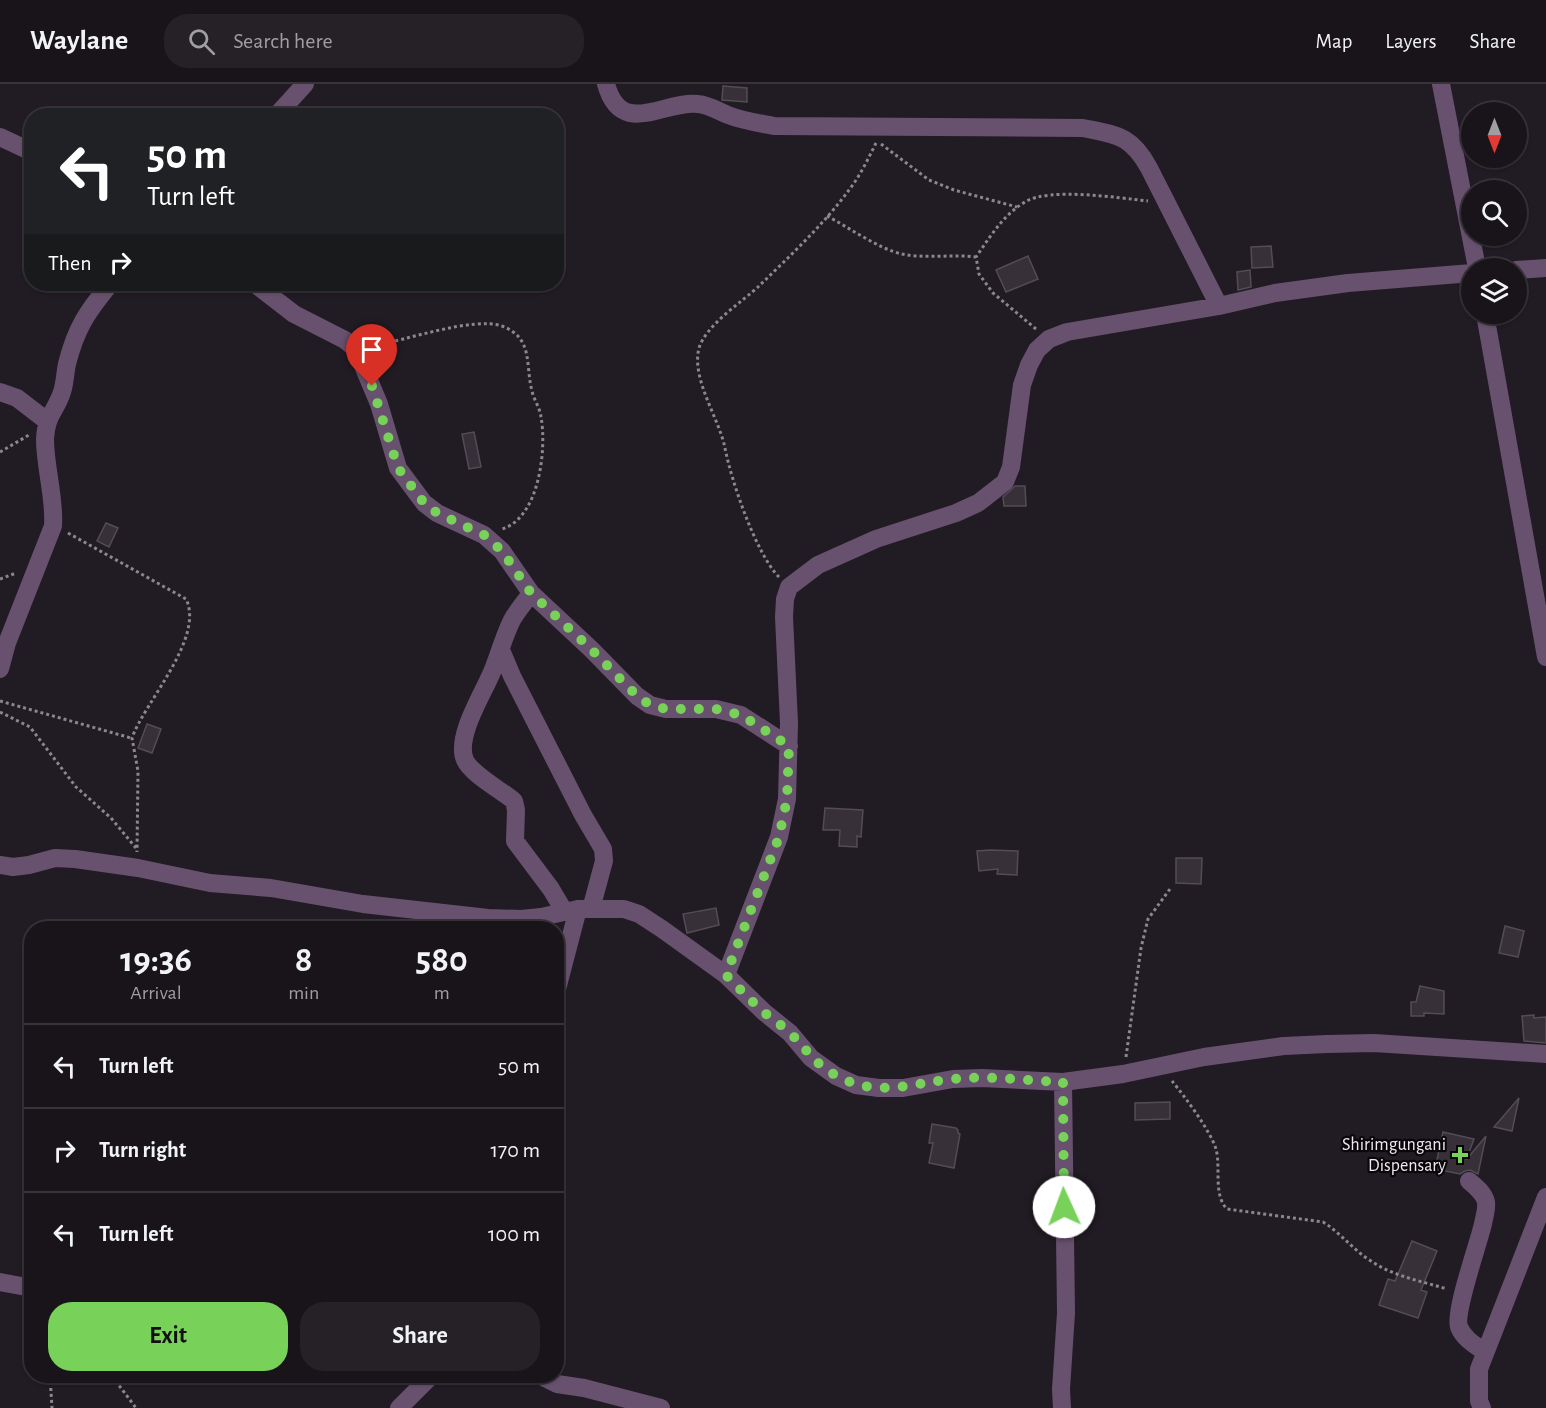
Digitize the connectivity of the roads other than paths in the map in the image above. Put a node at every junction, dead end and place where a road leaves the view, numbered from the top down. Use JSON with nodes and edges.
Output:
{"nodes":[{"id":1,"x":305,"y":84,"type":"edge"},
{"id":2,"x":606,"y":84,"type":"edge"},
{"id":3,"x":1441,"y":84,"type":"edge"},
{"id":4,"x":283,"y":108,"type":"edge"},
{"id":5,"x":0,"y":137,"type":"edge"},
{"id":6,"x":24,"y":148,"type":"edge"},
{"id":7,"x":1475,"y":258,"type":"edge"},
{"id":8,"x":1546,"y":268,"type":"edge"},
{"id":9,"x":1527,"y":269,"type":"edge"},
{"id":10,"x":1461,"y":274,"type":"edge"},
{"id":11,"x":104,"y":291,"type":"edge"},
{"id":12,"x":264,"y":291,"type":"edge"},
{"id":13,"x":1219,"y":306,"type":"junction"},
{"id":14,"x":1487,"y":324,"type":"edge"},
{"id":15,"x":0,"y":392,"type":"edge"},
{"id":16,"x":46,"y":423,"type":"junction"},
{"id":17,"x":531,"y":593,"type":"junction"},
{"id":18,"x":501,"y":650,"type":"junction"},
{"id":19,"x":1546,"y":657,"type":"edge"},
{"id":20,"x":0,"y":669,"type":"edge"},
{"id":21,"x":789,"y":746,"type":"junction"},
{"id":22,"x":0,"y":865,"type":"edge"},
{"id":23,"x":578,"y":910,"type":"junction"},
{"id":24,"x":564,"y":963,"type":"edge"},
{"id":25,"x":726,"y":975,"type":"junction"},
{"id":26,"x":1546,"y":1054,"type":"edge"},
{"id":27,"x":1063,"y":1082,"type":"junction"},
{"id":28,"x":1469,"y":1181,"type":"dead end"},
{"id":29,"x":1546,"y":1197,"type":"edge"},
{"id":30,"x":0,"y":1282,"type":"edge"},
{"id":31,"x":24,"y":1286,"type":"edge"},
{"id":32,"x":1485,"y":1352,"type":"junction"},
{"id":33,"x":424,"y":1383,"type":"edge"},
{"id":34,"x":555,"y":1383,"type":"edge"},
{"id":35,"x":399,"y":1408,"type":"edge"},
{"id":36,"x":661,"y":1408,"type":"edge"},
{"id":37,"x":1062,"y":1408,"type":"edge"},
{"id":38,"x":1482,"y":1408,"type":"edge"}],
"edges":[{"from":1,"to":4,"type":"street"},
{"from":2,"to":13,"type":"street"},
{"from":3,"to":7,"type":"street"},
{"from":5,"to":6,"type":"street"},
{"from":8,"to":9,"type":"street"},
{"from":10,"to":13,"type":"street"},
{"from":11,"to":16,"type":"street"},
{"from":12,"to":17,"type":"street"},
{"from":13,"to":21,"type":"street"},
{"from":14,"to":19,"type":"street"},
{"from":15,"to":16,"type":"street"},
{"from":16,"to":20,"type":"street"},
{"from":17,"to":18,"type":"street"},
{"from":17,"to":21,"type":"street"},
{"from":18,"to":23,"type":"street"},
{"from":18,"to":23,"type":"street"},
{"from":21,"to":25,"type":"street"},
{"from":22,"to":23,"type":"street"},
{"from":23,"to":24,"type":"street"},
{"from":23,"to":25,"type":"street"},
{"from":25,"to":27,"type":"street"},
{"from":26,"to":27,"type":"street"},
{"from":27,"to":37,"type":"street"},
{"from":28,"to":32,"type":"street"},
{"from":29,"to":32,"type":"street"},
{"from":30,"to":31,"type":"street"},
{"from":32,"to":38,"type":"street"},
{"from":33,"to":35,"type":"street"},
{"from":34,"to":36,"type":"street"}]}
